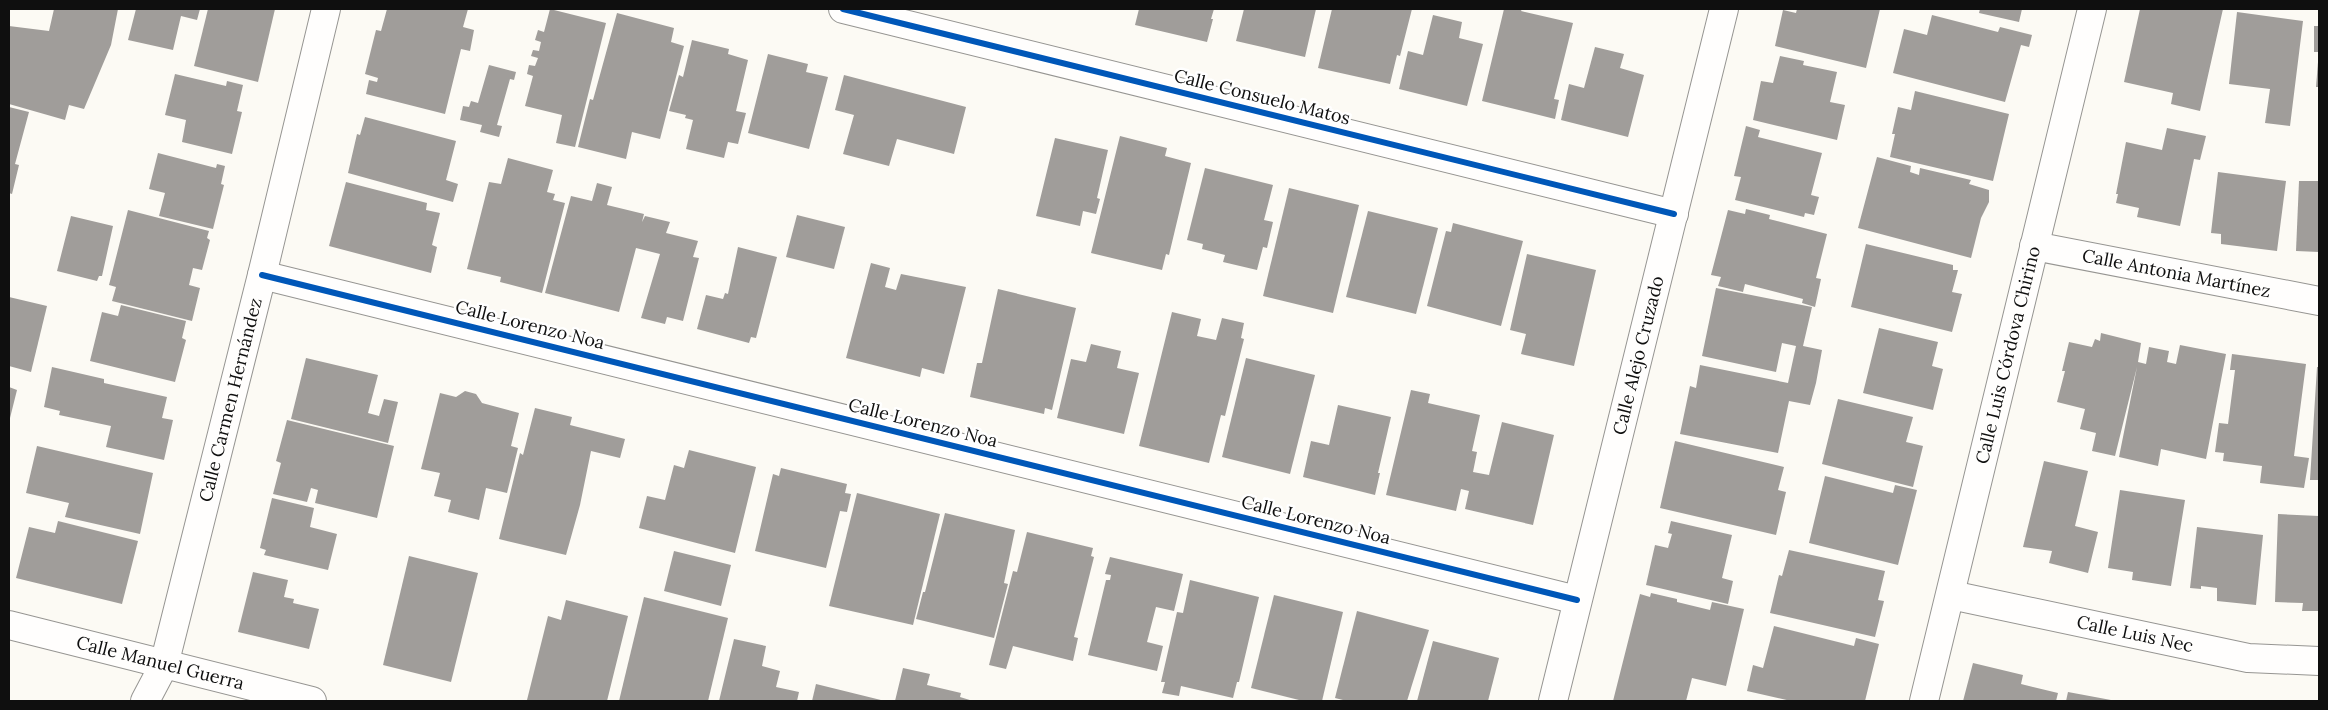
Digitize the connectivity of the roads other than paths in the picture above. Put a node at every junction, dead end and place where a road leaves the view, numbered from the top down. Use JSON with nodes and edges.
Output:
{"nodes":[{"id":1,"x":326,"y":9,"type":"edge"},
{"id":2,"x":842,"y":9,"type":"edge"},
{"id":3,"x":1724,"y":9,"type":"edge"},
{"id":4,"x":2092,"y":9,"type":"edge"},
{"id":5,"x":1674,"y":214,"type":"junction"},
{"id":6,"x":2034,"y":246,"type":"junction"},
{"id":7,"x":262,"y":275,"type":"junction"},
{"id":8,"x":2319,"y":301,"type":"edge"},
{"id":9,"x":1951,"y":595,"type":"junction"},
{"id":10,"x":1577,"y":600,"type":"junction"},
{"id":11,"x":9,"y":625,"type":"edge"},
{"id":12,"x":2319,"y":661,"type":"edge"},
{"id":13,"x":164,"y":665,"type":"junction"},
{"id":14,"x":145,"y":701,"type":"edge"},
{"id":15,"x":312,"y":701,"type":"edge"},
{"id":16,"x":1553,"y":701,"type":"edge"},
{"id":17,"x":1924,"y":701,"type":"edge"}],
"edges":[{"from":1,"to":7,"type":"street","name":"Calle Carmen Hernández"},
{"from":2,"to":5,"type":"street","name":"Calle Consuelo Matos"},
{"from":3,"to":5,"type":"street","name":"Calle Alejo Cruzado"},
{"from":4,"to":6,"type":"street","name":"Calle Luis Córdova Chirino"},
{"from":5,"to":10,"type":"street","name":"Calle Alejo Cruzado"},
{"from":6,"to":8,"type":"street","name":"Calle Antonia Martínez"},
{"from":6,"to":9,"type":"street","name":"Calle Luis Córdova Chirino"},
{"from":7,"to":10,"type":"street","name":"Calle Lorenzo Noa"},
{"from":7,"to":13,"type":"street","name":"Calle Carmen Hernández"},
{"from":9,"to":12,"type":"street","name":"Calle Luis Nec"},
{"from":9,"to":17,"type":"street","name":"Calle Luis Córdova Chirino"},
{"from":10,"to":16,"type":"street","name":"Calle Alejo Cruzado"},
{"from":11,"to":13,"type":"street","name":"Calle Manuel Guerra"},
{"from":13,"to":14,"type":"street","name":"Calle Carmen Hernández"},
{"from":13,"to":15,"type":"street","name":"Calle Manuel Guerra"}]}
